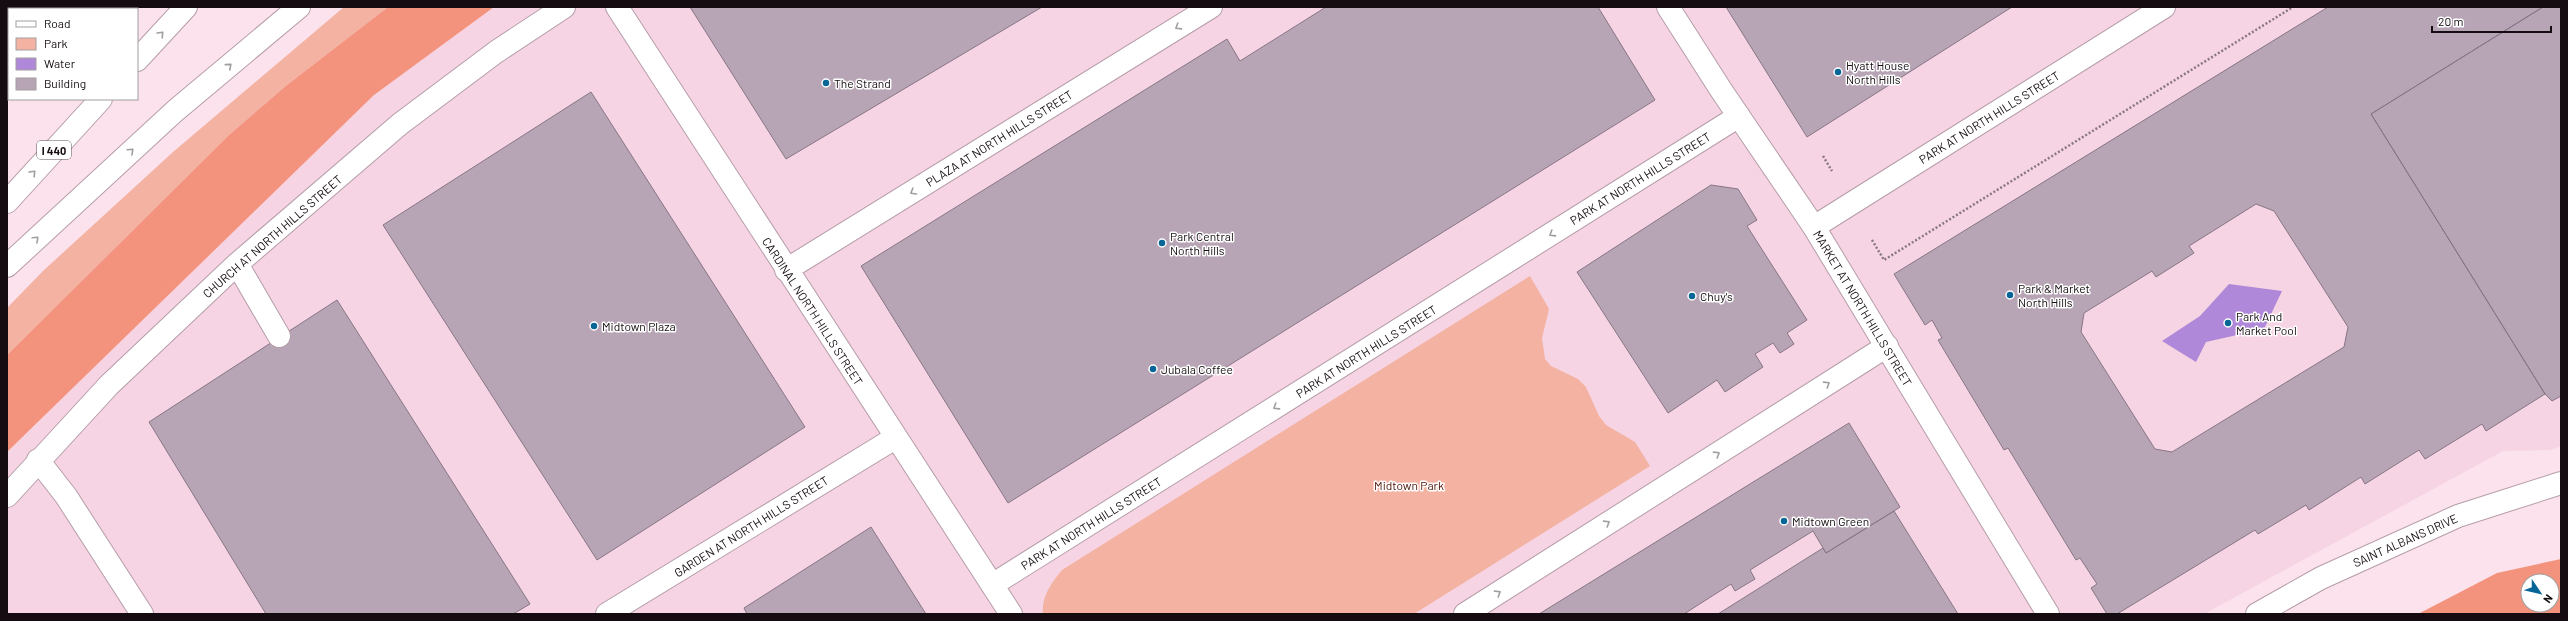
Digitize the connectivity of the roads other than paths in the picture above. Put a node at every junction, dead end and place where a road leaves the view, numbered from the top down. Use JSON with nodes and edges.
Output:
{"nodes":[{"id":1,"x":186,"y":7,"type":"edge"},
{"id":2,"x":299,"y":7,"type":"edge"},
{"id":3,"x":564,"y":7,"type":"edge"},
{"id":4,"x":617,"y":7,"type":"edge"},
{"id":5,"x":1211,"y":7,"type":"edge"},
{"id":6,"x":1668,"y":7,"type":"edge"},
{"id":7,"x":2164,"y":7,"type":"edge"},
{"id":8,"x":138,"y":59,"type":"edge"},
{"id":9,"x":100,"y":100,"type":"edge"},
{"id":10,"x":1739,"y":116,"type":"junction"},
{"id":11,"x":7,"y":202,"type":"edge"},
{"id":12,"x":1814,"y":227,"type":"junction"},
{"id":13,"x":237,"y":264,"type":"junction"},
{"id":14,"x":7,"y":266,"type":"edge"},
{"id":15,"x":786,"y":270,"type":"junction"},
{"id":16,"x":279,"y":336,"type":"dead end"},
{"id":17,"x":1887,"y":346,"type":"junction"},
{"id":18,"x":895,"y":438,"type":"junction"},
{"id":19,"x":38,"y":460,"type":"junction"},
{"id":20,"x":2561,"y":483,"type":"edge"},
{"id":21,"x":7,"y":496,"type":"edge"},
{"id":22,"x":992,"y":585,"type":"junction"},
{"id":23,"x":142,"y":614,"type":"edge"},
{"id":24,"x":607,"y":614,"type":"edge"},
{"id":25,"x":1011,"y":614,"type":"edge"},
{"id":26,"x":1465,"y":614,"type":"edge"},
{"id":27,"x":2048,"y":614,"type":"edge"},
{"id":28,"x":2257,"y":614,"type":"edge"}],
"edges":[{"from":8,"to":1,"type":"main road","one_way":true},
{"from":14,"to":2,"type":"main road","one_way":true},
{"from":3,"to":13,"type":"main road","name":"CHURCH AT NORTH HILLS STREET"},
{"from":4,"to":15,"type":"main road","name":"CARDINAL NORTH HILLS STREET"},
{"from":5,"to":15,"type":"main road","name":"PLAZA AT NORTH HILLS STREET","one_way":true},
{"from":6,"to":10,"type":"main road","name":"MARKET AT NORTH HILLS STREET"},
{"from":7,"to":12,"type":"main road","name":"PARK AT NORTH HILLS STREET"},
{"from":11,"to":9,"type":"main road","number":"I 440","one_way":true},
{"from":10,"to":12,"type":"main road","name":"MARKET AT NORTH HILLS STREET"},
{"from":10,"to":22,"type":"main road","name":"PARK AT NORTH HILLS STREET","one_way":true},
{"from":12,"to":17,"type":"main road","name":"MARKET AT NORTH HILLS STREET"},
{"from":13,"to":16,"type":"main road"},
{"from":13,"to":19,"type":"main road","name":"CHURCH AT NORTH HILLS STREET"},
{"from":15,"to":18,"type":"main road","name":"CARDINAL NORTH HILLS STREET"},
{"from":26,"to":17,"type":"main road","one_way":true},
{"from":17,"to":27,"type":"main road","name":"MARKET AT NORTH HILLS STREET"},
{"from":18,"to":22,"type":"main road","name":"CARDINAL NORTH HILLS STREET"},
{"from":18,"to":24,"type":"main road","name":"GARDEN AT NORTH HILLS STREET"},
{"from":19,"to":21,"type":"main road","name":"CHURCH AT NORTH HILLS STREET"},
{"from":19,"to":23,"type":"main road"},
{"from":20,"to":28,"type":"main road","name":"SAINT ALBANS DRIVE"},
{"from":22,"to":25,"type":"main road","name":"CARDINAL NORTH HILLS STREET"}]}
